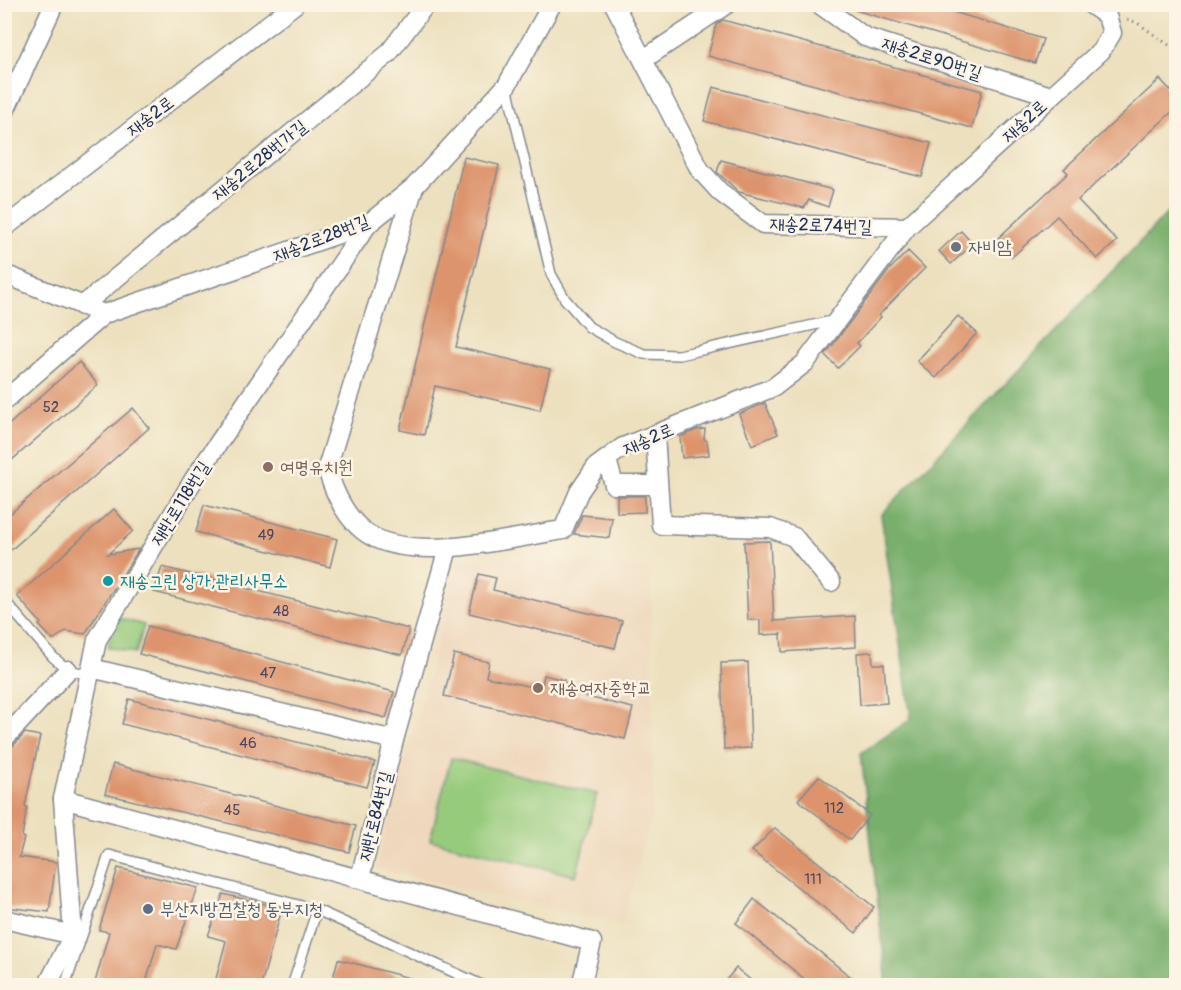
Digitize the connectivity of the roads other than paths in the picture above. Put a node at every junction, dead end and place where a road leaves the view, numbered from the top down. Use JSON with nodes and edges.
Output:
{"nodes":[{"id":1,"x":54,"y":4,"type":"edge"},
{"id":2,"x":295,"y":4,"type":"edge"},
{"id":3,"x":426,"y":4,"type":"edge"},
{"id":4,"x":552,"y":4,"type":"edge"},
{"id":5,"x":614,"y":4,"type":"edge"},
{"id":6,"x":727,"y":4,"type":"edge"},
{"id":7,"x":819,"y":4,"type":"edge"},
{"id":8,"x":1090,"y":4,"type":"edge"},
{"id":9,"x":644,"y":59,"type":"junction"},
{"id":10,"x":507,"y":85,"type":"junction"},
{"id":11,"x":1052,"y":96,"type":"junction"},
{"id":12,"x":4,"y":113,"type":"edge"},
{"id":13,"x":414,"y":187,"type":"junction"},
{"id":14,"x":368,"y":224,"type":"junction"},
{"id":15,"x":907,"y":227,"type":"junction"},
{"id":16,"x":4,"y":228,"type":"edge"},
{"id":17,"x":4,"y":274,"type":"edge"},
{"id":18,"x":82,"y":306,"type":"junction"},
{"id":19,"x":104,"y":314,"type":"junction"},
{"id":20,"x":839,"y":319,"type":"junction"},
{"id":21,"x":4,"y":401,"type":"edge"},
{"id":22,"x":654,"y":435,"type":"junction"},
{"id":23,"x":607,"y":460,"type":"junction"},
{"id":24,"x":657,"y":484,"type":"junction"},
{"id":25,"x":448,"y":548,"type":"junction"},
{"id":26,"x":831,"y":582,"type":"dead end"},
{"id":27,"x":4,"y":600,"type":"edge"},
{"id":28,"x":68,"y":670,"type":"junction"},
{"id":29,"x":90,"y":671,"type":"junction"},
{"id":30,"x":4,"y":738,"type":"edge"},
{"id":31,"x":394,"y":740,"type":"junction"},
{"id":32,"x":63,"y":799,"type":"junction"},
{"id":33,"x":360,"y":878,"type":"junction"},
{"id":34,"x":317,"y":910,"type":"junction"},
{"id":35,"x":4,"y":920,"type":"edge"},
{"id":36,"x":73,"y":934,"type":"junction"},
{"id":37,"x":46,"y":986,"type":"edge"},
{"id":38,"x":65,"y":986,"type":"edge"},
{"id":39,"x":292,"y":986,"type":"edge"},
{"id":40,"x":484,"y":986,"type":"edge"},
{"id":41,"x":581,"y":986,"type":"edge"}],
"edges":[{"from":1,"to":12,"type":"street"},
{"from":2,"to":16,"type":"street","name":"재송2로"},
{"from":3,"to":18,"type":"street","name":"재송2로28번가길"},
{"from":4,"to":10,"type":"street","name":"재송2로28번길"},
{"from":5,"to":9,"type":"street","name":"재송2로74번길"},
{"from":6,"to":9,"type":"street"},
{"from":7,"to":11,"type":"street","name":"재송2로90번길"},
{"from":8,"to":11,"type":"street","name":"재송2로"},
{"from":9,"to":15,"type":"street","name":"재송2로74번길"},
{"from":10,"to":13,"type":"street","name":"재송2로28번길"},
{"from":10,"to":20,"type":"lane"},
{"from":11,"to":15,"type":"street","name":"재송2로"},
{"from":13,"to":14,"type":"street","name":"재송2로28번길"},
{"from":13,"to":25,"type":"street","name":"재송2로"},
{"from":14,"to":19,"type":"street","name":"재송2로28번길"},
{"from":14,"to":29,"type":"street","name":"재반로118번길"},
{"from":15,"to":20,"type":"street","name":"재송2로"},
{"from":17,"to":18,"type":"street"},
{"from":18,"to":19,"type":"street"},
{"from":19,"to":21,"type":"street"},
{"from":20,"to":22,"type":"street","name":"재송2로"},
{"from":22,"to":23,"type":"street","name":"재송2로"},
{"from":22,"to":24,"type":"street"},
{"from":23,"to":24,"type":"street"},
{"from":23,"to":25,"type":"street","name":"재송2로"},
{"from":24,"to":26,"type":"street"},
{"from":25,"to":31,"type":"street","name":"재반로84번길"},
{"from":27,"to":28,"type":"lane"},
{"from":28,"to":29,"type":"lane"},
{"from":28,"to":30,"type":"street"},
{"from":29,"to":31,"type":"street"},
{"from":29,"to":32,"type":"street","name":"재반로118번길"},
{"from":31,"to":33,"type":"street","name":"재반로84번길"},
{"from":32,"to":33,"type":"street"},
{"from":32,"to":36,"type":"street","name":"재반로118번길"},
{"from":33,"to":41,"type":"street","name":"재반로84번길"},
{"from":34,"to":38,"type":"lane"},
{"from":34,"to":39,"type":"lane"},
{"from":34,"to":40,"type":"lane"},
{"from":35,"to":36,"type":"street"},
{"from":36,"to":37,"type":"street"}]}
